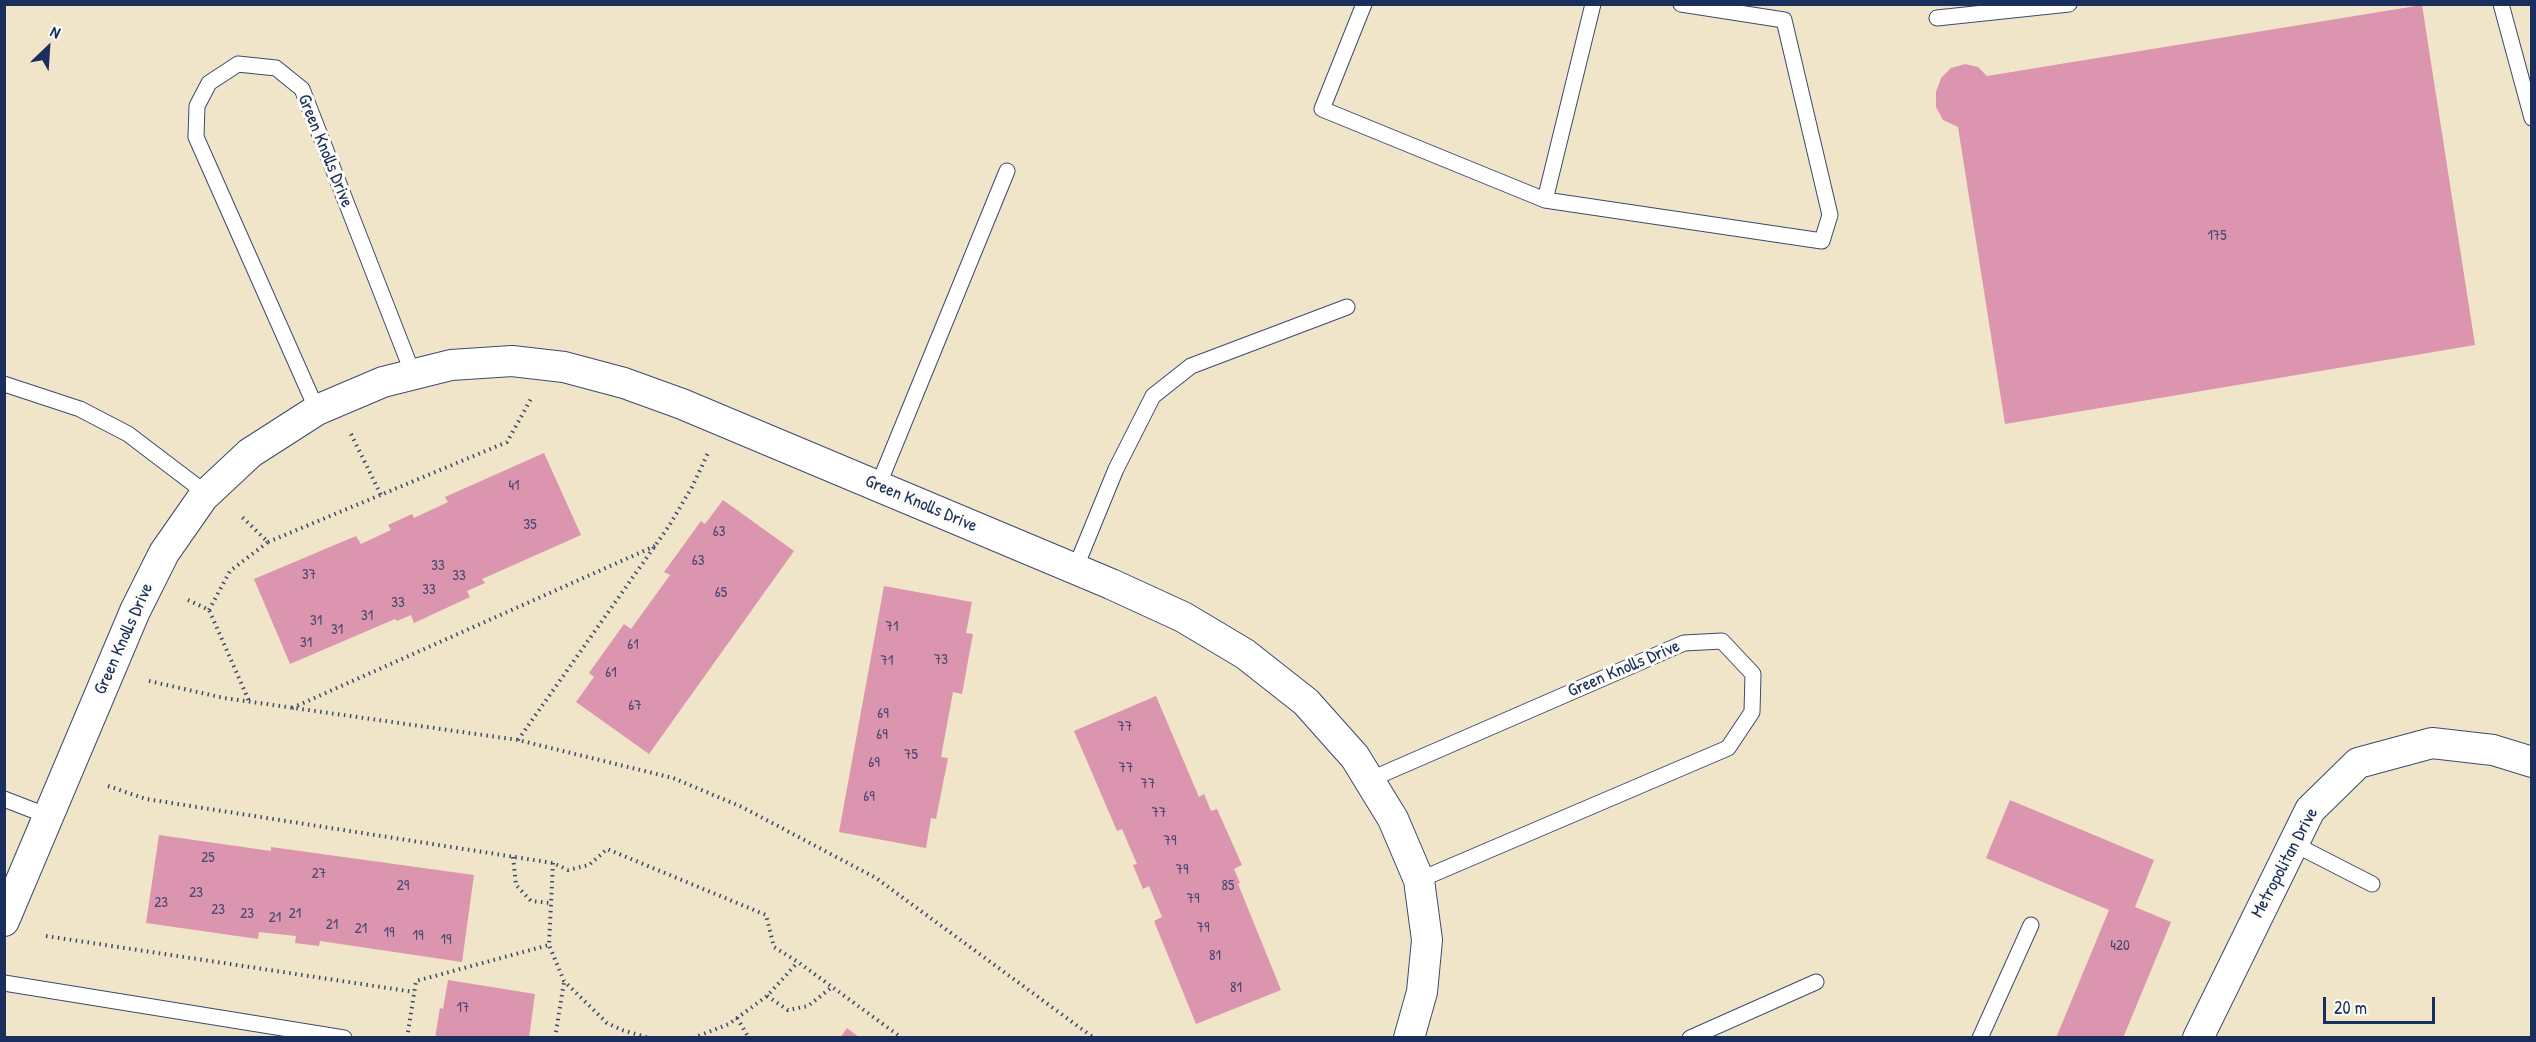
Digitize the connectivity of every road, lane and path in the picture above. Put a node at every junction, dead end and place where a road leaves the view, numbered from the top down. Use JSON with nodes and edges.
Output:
{"nodes":[{"id":1,"x":1364,"y":4,"type":"edge"},
{"id":2,"x":1593,"y":4,"type":"edge"},
{"id":3,"x":1681,"y":4,"type":"edge"},
{"id":4,"x":2069,"y":4,"type":"edge"},
{"id":5,"x":2501,"y":4,"type":"edge"},
{"id":6,"x":1937,"y":18,"type":"dead end"},
{"id":7,"x":2532,"y":118,"type":"edge"},
{"id":8,"x":1006,"y":171,"type":"dead end"},
{"id":9,"x":1545,"y":200,"type":"junction"},
{"id":10,"x":1347,"y":307,"type":"dead end"},
{"id":11,"x":413,"y":374,"type":"junction"},
{"id":12,"x":4,"y":384,"type":"edge"},
{"id":13,"x":533,"y":395,"type":"dead end"},
{"id":14,"x":317,"y":410,"type":"junction"},
{"id":15,"x":350,"y":431,"type":"dead end"},
{"id":16,"x":709,"y":451,"type":"dead end"},
{"id":17,"x":878,"y":486,"type":"junction"},
{"id":18,"x":207,"y":494,"type":"junction"},
{"id":19,"x":381,"y":495,"type":"junction"},
{"id":20,"x":241,"y":516,"type":"dead end"},
{"id":21,"x":268,"y":542,"type":"junction"},
{"id":22,"x":655,"y":546,"type":"junction"},
{"id":23,"x":1075,"y":569,"type":"junction"},
{"id":24,"x":188,"y":600,"type":"dead end"},
{"id":25,"x":209,"y":610,"type":"junction"},
{"id":26,"x":149,"y":681,"type":"dead end"},
{"id":27,"x":249,"y":702,"type":"junction"},
{"id":28,"x":292,"y":708,"type":"junction"},
{"id":29,"x":518,"y":740,"type":"junction"},
{"id":30,"x":2532,"y":762,"type":"edge"},
{"id":31,"x":1369,"y":780,"type":"junction"},
{"id":32,"x":108,"y":786,"type":"dead end"},
{"id":33,"x":4,"y":799,"type":"edge"},
{"id":34,"x":48,"y":816,"type":"junction"},
{"id":35,"x":2292,"y":843,"type":"junction"},
{"id":36,"x":513,"y":857,"type":"junction"},
{"id":37,"x":553,"y":863,"type":"junction"},
{"id":38,"x":1419,"y":880,"type":"junction"},
{"id":39,"x":2372,"y":885,"type":"dead end"},
{"id":40,"x":550,"y":903,"type":"junction"},
{"id":41,"x":4,"y":921,"type":"edge"},
{"id":42,"x":2031,"y":925,"type":"dead end"},
{"id":43,"x":46,"y":936,"type":"dead end"},
{"id":44,"x":549,"y":945,"type":"junction"},
{"id":45,"x":798,"y":962,"type":"junction"},
{"id":46,"x":564,"y":981,"type":"junction"},
{"id":47,"x":1816,"y":982,"type":"dead end"},
{"id":48,"x":4,"y":983,"type":"edge"},
{"id":49,"x":832,"y":987,"type":"junction"},
{"id":50,"x":414,"y":992,"type":"junction"},
{"id":51,"x":767,"y":996,"type":"junction"},
{"id":52,"x":737,"y":1017,"type":"junction"},
{"id":53,"x":629,"y":1032,"type":"junction"},
{"id":54,"x":708,"y":1032,"type":"junction"},
{"id":55,"x":344,"y":1038,"type":"edge"},
{"id":56,"x":407,"y":1038,"type":"edge"},
{"id":57,"x":555,"y":1038,"type":"edge"},
{"id":58,"x":627,"y":1038,"type":"edge"},
{"id":59,"x":649,"y":1038,"type":"edge"},
{"id":60,"x":693,"y":1038,"type":"edge"},
{"id":61,"x":704,"y":1038,"type":"edge"},
{"id":62,"x":749,"y":1038,"type":"edge"},
{"id":63,"x":902,"y":1038,"type":"edge"},
{"id":64,"x":1094,"y":1038,"type":"edge"},
{"id":65,"x":1409,"y":1038,"type":"edge"},
{"id":66,"x":1690,"y":1038,"type":"edge"},
{"id":67,"x":1980,"y":1038,"type":"edge"},
{"id":68,"x":2198,"y":1038,"type":"edge"}],
"edges":[{"from":1,"to":9,"type":"lane"},
{"from":2,"to":9,"type":"lane"},
{"from":3,"to":9,"type":"lane"},
{"from":4,"to":6,"type":"lane"},
{"from":5,"to":7,"type":"lane"},
{"from":8,"to":17,"type":"lane"},
{"from":10,"to":23,"type":"lane"},
{"from":11,"to":14,"type":"street","name":"Green Knolls Drive"},
{"from":11,"to":14,"type":"lane","name":"Green Knolls Drive"},
{"from":11,"to":17,"type":"street","name":"Green Knolls Drive"},
{"from":12,"to":18,"type":"lane"},
{"from":13,"to":19,"type":"path"},
{"from":14,"to":18,"type":"street","name":"Green Knolls Drive"},
{"from":15,"to":19,"type":"path"},
{"from":16,"to":22,"type":"path"},
{"from":17,"to":23,"type":"street","name":"Green Knolls Drive"},
{"from":18,"to":34,"type":"street","name":"Green Knolls Drive"},
{"from":19,"to":21,"type":"path"},
{"from":20,"to":21,"type":"path"},
{"from":21,"to":25,"type":"path"},
{"from":22,"to":28,"type":"path"},
{"from":22,"to":29,"type":"path"},
{"from":23,"to":31,"type":"street","name":"Green Knolls Drive"},
{"from":24,"to":25,"type":"path"},
{"from":25,"to":27,"type":"path"},
{"from":26,"to":27,"type":"path"},
{"from":27,"to":28,"type":"path"},
{"from":28,"to":29,"type":"path"},
{"from":29,"to":64,"type":"path"},
{"from":30,"to":35,"type":"street","name":"Metropolitan Drive"},
{"from":31,"to":38,"type":"street","name":"Green Knolls Drive"},
{"from":31,"to":38,"type":"lane","name":"Green Knolls Drive"},
{"from":32,"to":36,"type":"path"},
{"from":33,"to":34,"type":"lane"},
{"from":34,"to":41,"type":"street","name":"Green Knolls Drive"},
{"from":35,"to":39,"type":"lane"},
{"from":35,"to":68,"type":"street","name":"Metropolitan Drive"},
{"from":36,"to":37,"type":"path"},
{"from":36,"to":40,"type":"path"},
{"from":37,"to":40,"type":"path"},
{"from":37,"to":45,"type":"path"},
{"from":38,"to":65,"type":"street","name":"Green Knolls Drive"},
{"from":40,"to":44,"type":"path"},
{"from":42,"to":67,"type":"lane"},
{"from":43,"to":50,"type":"path"},
{"from":44,"to":46,"type":"path"},
{"from":44,"to":50,"type":"path"},
{"from":45,"to":49,"type":"path"},
{"from":45,"to":51,"type":"path"},
{"from":46,"to":53,"type":"path"},
{"from":46,"to":57,"type":"path"},
{"from":47,"to":66,"type":"lane"},
{"from":48,"to":55,"type":"lane"},
{"from":49,"to":51,"type":"path"},
{"from":49,"to":63,"type":"path"},
{"from":50,"to":56,"type":"path"},
{"from":51,"to":52,"type":"path"},
{"from":52,"to":54,"type":"path"},
{"from":52,"to":62,"type":"path"},
{"from":53,"to":58,"type":"path"},
{"from":53,"to":59,"type":"path"},
{"from":54,"to":60,"type":"path"},
{"from":54,"to":61,"type":"path"}]}
